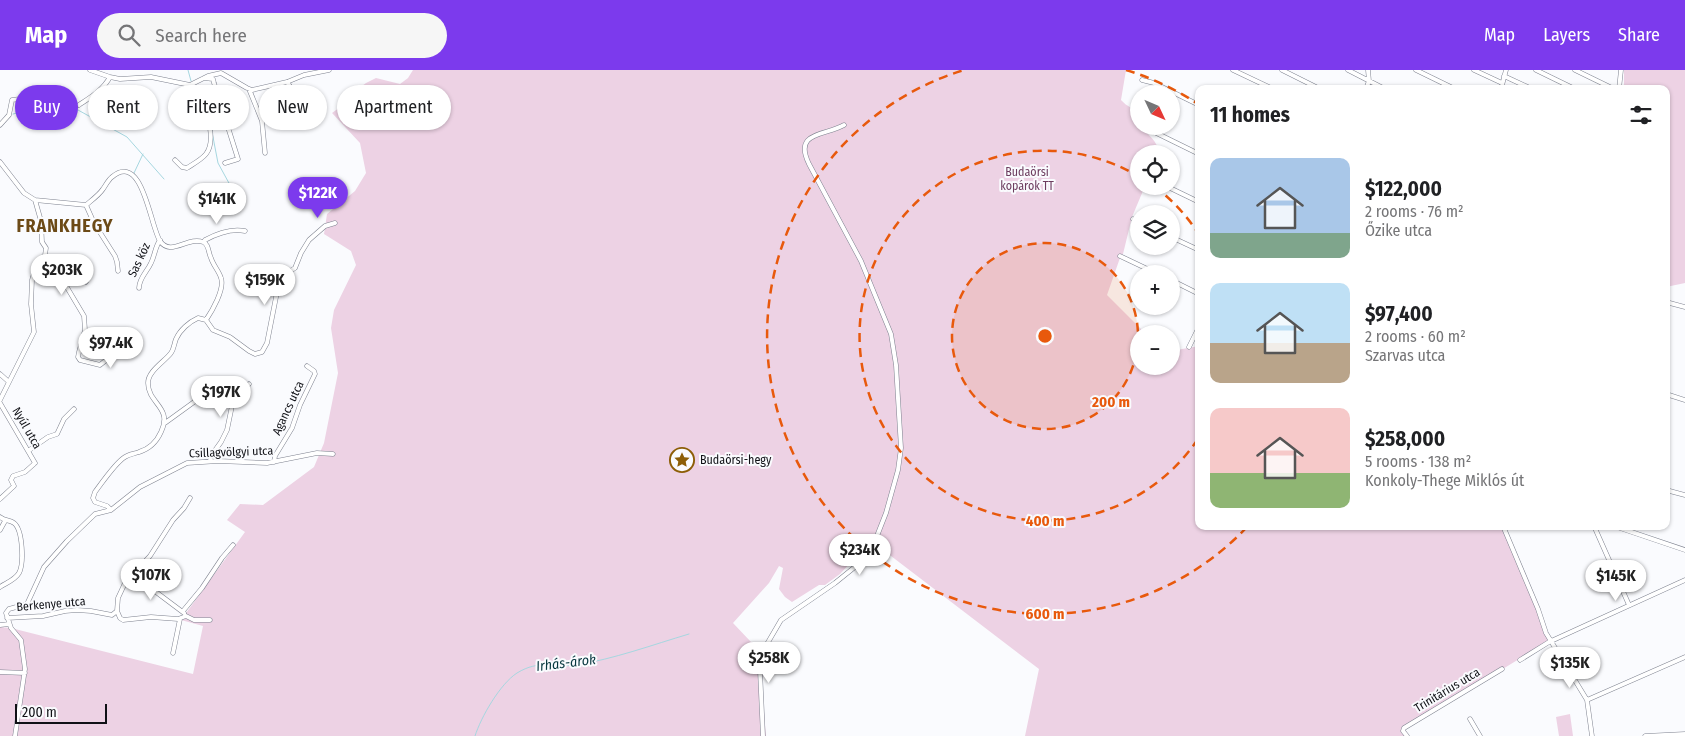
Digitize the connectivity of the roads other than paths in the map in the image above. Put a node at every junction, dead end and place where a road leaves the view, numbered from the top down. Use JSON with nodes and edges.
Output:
{"nodes":[{"id":1,"x":90,"y":70,"type":"edge"},
{"id":2,"x":329,"y":70,"type":"edge"},
{"id":3,"x":1233,"y":70,"type":"edge"},
{"id":4,"x":1282,"y":70,"type":"edge"},
{"id":5,"x":1348,"y":70,"type":"edge"},
{"id":6,"x":1368,"y":70,"type":"edge"},
{"id":7,"x":1416,"y":70,"type":"edge"},
{"id":8,"x":1474,"y":70,"type":"edge"},
{"id":9,"x":1506,"y":70,"type":"edge"},
{"id":10,"x":1536,"y":70,"type":"edge"},
{"id":11,"x":1575,"y":70,"type":"edge"},
{"id":12,"x":1621,"y":70,"type":"edge"},
{"id":13,"x":1504,"y":76,"type":"junction"},
{"id":14,"x":110,"y":77,"type":"junction"},
{"id":15,"x":202,"y":78,"type":"junction"},
{"id":16,"x":1142,"y":80,"type":"dead end"},
{"id":17,"x":1369,"y":81,"type":"junction"},
{"id":18,"x":287,"y":82,"type":"junction"},
{"id":19,"x":1502,"y":83,"type":"joint"},
{"id":20,"x":105,"y":85,"type":"edge"},
{"id":21,"x":190,"y":85,"type":"joint"},
{"id":22,"x":241,"y":85,"type":"edge"},
{"id":23,"x":289,"y":85,"type":"edge"},
{"id":24,"x":1265,"y":85,"type":"edge"},
{"id":25,"x":1312,"y":85,"type":"edge"},
{"id":26,"x":1368,"y":85,"type":"edge"},
{"id":27,"x":1378,"y":85,"type":"edge"},
{"id":28,"x":1447,"y":85,"type":"edge"},
{"id":29,"x":1523,"y":85,"type":"edge"},
{"id":30,"x":1568,"y":85,"type":"edge"},
{"id":31,"x":1606,"y":85,"type":"edge"},
{"id":32,"x":1619,"y":85,"type":"edge"},
{"id":33,"x":249,"y":90,"type":"joint"},
{"id":34,"x":88,"y":99,"type":"edge"},
{"id":35,"x":15,"y":100,"type":"edge"},
{"id":36,"x":1195,"y":103,"type":"edge"},
{"id":37,"x":79,"y":105,"type":"dead end"},
{"id":38,"x":844,"y":124,"type":"dead end"},
{"id":39,"x":0,"y":125,"type":"edge"},
{"id":40,"x":209,"y":130,"type":"edge"},
{"id":41,"x":1160,"y":135,"type":"edge"},
{"id":42,"x":1195,"y":152,"type":"edge"},
{"id":43,"x":265,"y":153,"type":"dead end"},
{"id":44,"x":175,"y":160,"type":"dead end"},
{"id":45,"x":0,"y":162,"type":"edge"},
{"id":46,"x":226,"y":163,"type":"dead end"},
{"id":47,"x":1180,"y":193,"type":"edge"},
{"id":48,"x":35,"y":200,"type":"junction"},
{"id":49,"x":1195,"y":200,"type":"edge"},
{"id":50,"x":86,"y":205,"type":"junction"},
{"id":51,"x":335,"y":224,"type":"dead end"},
{"id":52,"x":245,"y":231,"type":"dead end"},
{"id":53,"x":160,"y":240,"type":"junction"},
{"id":54,"x":1180,"y":241,"type":"edge"},
{"id":55,"x":204,"y":242,"type":"junction"},
{"id":56,"x":1195,"y":248,"type":"edge"},
{"id":57,"x":45,"y":255,"type":"junction"},
{"id":58,"x":1120,"y":256,"type":"dead end"},
{"id":59,"x":1139,"y":265,"type":"edge"},
{"id":60,"x":60,"y":269,"type":"junction"},
{"id":61,"x":118,"y":271,"type":"dead end"},
{"id":62,"x":86,"y":282,"type":"dead end"},
{"id":63,"x":1180,"y":284,"type":"edge"},
{"id":64,"x":139,"y":288,"type":"dead end"},
{"id":65,"x":1195,"y":292,"type":"edge"},
{"id":66,"x":1670,"y":303,"type":"edge"},
{"id":67,"x":1685,"y":307,"type":"edge"},
{"id":68,"x":206,"y":320,"type":"junction"},
{"id":69,"x":1195,"y":335,"type":"edge"},
{"id":70,"x":1189,"y":347,"type":"dead end"},
{"id":71,"x":113,"y":349,"type":"dead end"},
{"id":72,"x":307,"y":366,"type":"dead end"},
{"id":73,"x":0,"y":374,"type":"edge"},
{"id":74,"x":9,"y":382,"type":"junction"},
{"id":75,"x":249,"y":384,"type":"dead end"},
{"id":76,"x":204,"y":390,"type":"dead end"},
{"id":77,"x":1670,"y":395,"type":"edge"},
{"id":78,"x":1685,"y":400,"type":"edge"},
{"id":79,"x":0,"y":401,"type":"edge"},
{"id":80,"x":74,"y":409,"type":"dead end"},
{"id":81,"x":165,"y":423,"type":"junction"},
{"id":82,"x":28,"y":450,"type":"junction"},
{"id":83,"x":333,"y":454,"type":"dead end"},
{"id":84,"x":210,"y":461,"type":"junction"},
{"id":85,"x":274,"y":462,"type":"junction"},
{"id":86,"x":1670,"y":491,"type":"edge"},
{"id":87,"x":1685,"y":495,"type":"edge"},
{"id":88,"x":190,"y":498,"type":"dead end"},
{"id":89,"x":0,"y":499,"type":"edge"},
{"id":90,"x":112,"y":510,"type":"junction"},
{"id":91,"x":0,"y":517,"type":"edge"},
{"id":92,"x":4,"y":521,"type":"junction"},
{"id":93,"x":0,"y":530,"type":"edge"},
{"id":94,"x":1505,"y":530,"type":"edge"},
{"id":95,"x":1596,"y":530,"type":"edge"},
{"id":96,"x":1626,"y":530,"type":"edge"},
{"id":97,"x":234,"y":545,"type":"dead end"},
{"id":98,"x":1685,"y":550,"type":"edge"},
{"id":99,"x":132,"y":574,"type":"junction"},
{"id":100,"x":1685,"y":580,"type":"edge"},
{"id":101,"x":0,"y":587,"type":"edge"},
{"id":102,"x":1629,"y":605,"type":"junction"},
{"id":103,"x":117,"y":611,"type":"junction"},
{"id":104,"x":0,"y":612,"type":"edge"},
{"id":105,"x":184,"y":614,"type":"junction"},
{"id":106,"x":7,"y":616,"type":"junction"},
{"id":107,"x":180,"y":619,"type":"junction"},
{"id":108,"x":210,"y":620,"type":"dead end"},
{"id":109,"x":0,"y":625,"type":"edge"},
{"id":110,"x":10,"y":626,"type":"junction"},
{"id":111,"x":1552,"y":641,"type":"junction"},
{"id":112,"x":173,"y":653,"type":"dead end"},
{"id":113,"x":1685,"y":656,"type":"edge"},
{"id":114,"x":1520,"y":660,"type":"dead end"},
{"id":115,"x":1502,"y":669,"type":"dead end"},
{"id":116,"x":0,"y":672,"type":"edge"},
{"id":117,"x":25,"y":673,"type":"junction"},
{"id":118,"x":1587,"y":700,"type":"junction"},
{"id":119,"x":1470,"y":719,"type":"dead end"},
{"id":120,"x":1685,"y":734,"type":"edge"},
{"id":121,"x":15,"y":736,"type":"edge"},
{"id":122,"x":762,"y":736,"type":"edge"},
{"id":123,"x":1407,"y":736,"type":"edge"},
{"id":124,"x":1480,"y":736,"type":"edge"},
{"id":125,"x":1592,"y":736,"type":"edge"},
{"id":126,"x":1645,"y":736,"type":"edge"},
{"id":127,"x":1653,"y":736,"type":"edge"}],
"edges":[{"from":1,"to":14,"type":"street"},
{"from":2,"to":18,"type":"street"},
{"from":3,"to":24,"type":"street"},
{"from":4,"to":25,"type":"street"},
{"from":5,"to":17,"type":"street"},
{"from":6,"to":17,"type":"street"},
{"from":7,"to":28,"type":"street"},
{"from":8,"to":19,"type":"street"},
{"from":9,"to":13,"type":"street"},
{"from":10,"to":30,"type":"street"},
{"from":11,"to":31,"type":"street"},
{"from":12,"to":32,"type":"street"},
{"from":13,"to":19,"type":"street"},
{"from":13,"to":29,"type":"street"},
{"from":14,"to":20,"type":"street"},
{"from":14,"to":21,"type":"street"},
{"from":15,"to":21,"type":"street"},
{"from":15,"to":22,"type":"street"},
{"from":15,"to":46,"type":"street"},
{"from":16,"to":36,"type":"street"},
{"from":17,"to":26,"type":"street"},
{"from":17,"to":27,"type":"street"},
{"from":18,"to":23,"type":"street"},
{"from":18,"to":33,"type":"street"},
{"from":33,"to":43,"type":"street"},
{"from":34,"to":37,"type":"street"},
{"from":35,"to":39,"type":"street"},
{"from":38,"to":122,"type":"street"},
{"from":40,"to":44,"type":"street"},
{"from":41,"to":42,"type":"street"},
{"from":45,"to":48,"type":"street"},
{"from":47,"to":49,"type":"street"},
{"from":48,"to":50,"type":"street"},
{"from":48,"to":57,"type":"street"},
{"from":50,"to":53,"type":"street"},
{"from":50,"to":61,"type":"street"},
{"from":51,"to":68,"type":"street"},
{"from":52,"to":55,"type":"street"},
{"from":53,"to":55,"type":"street"},
{"from":53,"to":64,"type":"street","name":"Sas köz"},
{"from":54,"to":56,"type":"street"},
{"from":55,"to":68,"type":"street"},
{"from":57,"to":60,"type":"street"},
{"from":57,"to":74,"type":"street"},
{"from":58,"to":59,"type":"street"},
{"from":60,"to":62,"type":"street"},
{"from":60,"to":71,"type":"street"},
{"from":63,"to":65,"type":"street"},
{"from":66,"to":67,"type":"street"},
{"from":68,"to":81,"type":"street"},
{"from":69,"to":70,"type":"street"},
{"from":72,"to":85,"type":"street","name":"Agancs utca"},
{"from":73,"to":74,"type":"street"},
{"from":74,"to":79,"type":"street"},
{"from":75,"to":84,"type":"street"},
{"from":76,"to":81,"type":"street"},
{"from":77,"to":78,"type":"street"},
{"from":79,"to":82,"type":"street","name":"Nyúl utca"},
{"from":80,"to":82,"type":"street"},
{"from":81,"to":90,"type":"street"},
{"from":82,"to":89,"type":"street","name":"Nyúl utca"},
{"from":83,"to":85,"type":"street","name":"Csillagvölgyi utca"},
{"from":84,"to":85,"type":"street","name":"Csillagvölgyi utca"},
{"from":84,"to":90,"type":"street","name":"Csillagvölgyi utca"},
{"from":86,"to":87,"type":"street"},
{"from":88,"to":99,"type":"street"},
{"from":90,"to":106,"type":"street","name":"Csillagvölgyi utca"},
{"from":91,"to":92,"type":"street"},
{"from":92,"to":93,"type":"street"},
{"from":92,"to":101,"type":"street"},
{"from":94,"to":111,"type":"street"},
{"from":95,"to":102,"type":"street"},
{"from":96,"to":98,"type":"street"},
{"from":97,"to":105,"type":"street"},
{"from":99,"to":103,"type":"street"},
{"from":99,"to":105,"type":"street"},
{"from":100,"to":102,"type":"street"},
{"from":102,"to":111,"type":"street"},
{"from":103,"to":106,"type":"street","name":"Berkenye utca"},
{"from":103,"to":107,"type":"street","name":"Berkenye utca"},
{"from":104,"to":106,"type":"street","name":"Berkenye utca"},
{"from":105,"to":107,"type":"street"},
{"from":105,"to":108,"type":"street"},
{"from":106,"to":110,"type":"street"},
{"from":107,"to":112,"type":"street"},
{"from":109,"to":110,"type":"street"},
{"from":110,"to":117,"type":"street"},
{"from":111,"to":114,"type":"street"},
{"from":111,"to":118,"type":"street"},
{"from":113,"to":118,"type":"street"},
{"from":115,"to":123,"type":"street","name":"Trinitárius utca"},
{"from":116,"to":117,"type":"street"},
{"from":117,"to":121,"type":"street"},
{"from":118,"to":125,"type":"street"},
{"from":119,"to":124,"type":"street"},
{"from":120,"to":127,"type":"street"},
{"from":126,"to":127,"type":"street"}]}
